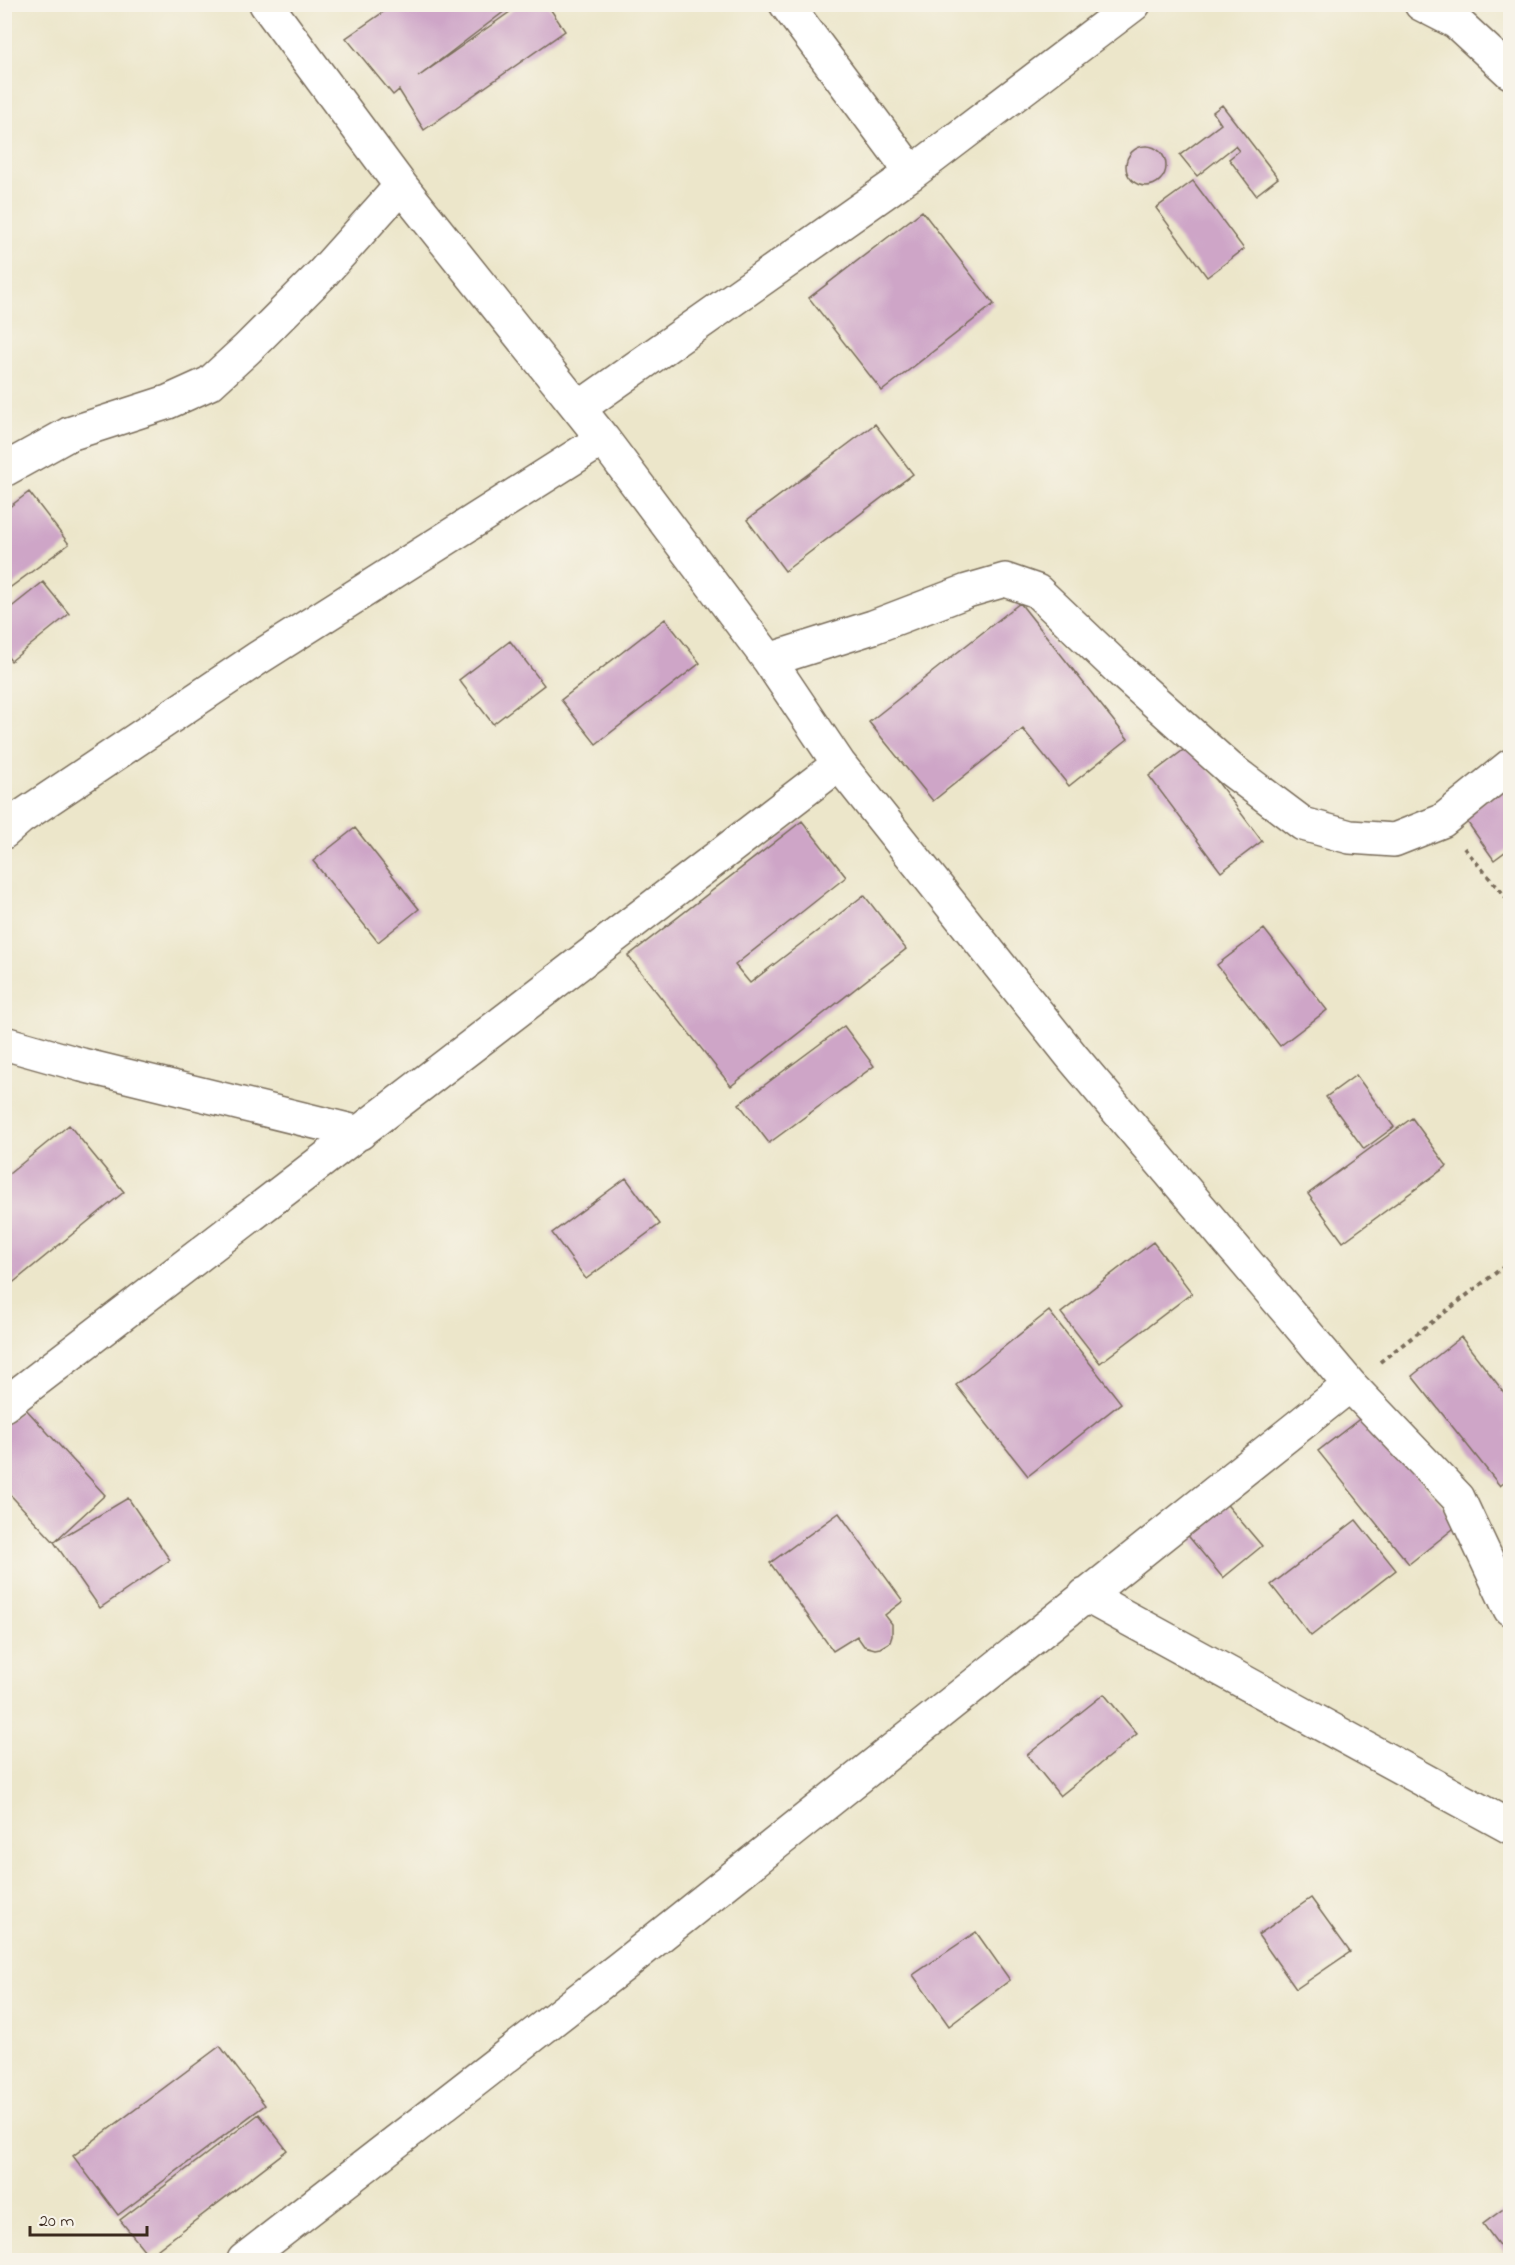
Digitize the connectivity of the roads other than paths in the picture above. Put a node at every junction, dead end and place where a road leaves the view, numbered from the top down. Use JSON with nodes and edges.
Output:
{"nodes":[{"id":1,"x":266,"y":4,"type":"edge"},
{"id":2,"x":786,"y":4,"type":"edge"},
{"id":3,"x":1134,"y":4,"type":"edge"},
{"id":4,"x":1420,"y":4,"type":"edge"},
{"id":5,"x":1510,"y":72,"type":"edge"},
{"id":6,"x":912,"y":173,"type":"junction"},
{"id":7,"x":400,"y":186,"type":"junction"},
{"id":8,"x":579,"y":408,"type":"junction"},
{"id":9,"x":603,"y":440,"type":"junction"},
{"id":10,"x":4,"y":470,"type":"edge"},
{"id":11,"x":769,"y":660,"type":"junction"},
{"id":12,"x":839,"y":764,"type":"junction"},
{"id":13,"x":1510,"y":766,"type":"edge"},
{"id":14,"x":4,"y":832,"type":"edge"},
{"id":15,"x":4,"y":1043,"type":"edge"},
{"id":16,"x":360,"y":1133,"type":"junction"},
{"id":17,"x":1350,"y":1384,"type":"junction"},
{"id":18,"x":4,"y":1405,"type":"edge"},
{"id":19,"x":1085,"y":1595,"type":"junction"},
{"id":20,"x":1510,"y":1609,"type":"edge"},
{"id":21,"x":1510,"y":1821,"type":"edge"},
{"id":22,"x":244,"y":2260,"type":"edge"}],
"edges":[{"from":1,"to":7,"type":"street"},
{"from":2,"to":6,"type":"street"},
{"from":3,"to":6,"type":"street"},
{"from":4,"to":5,"type":"street"},
{"from":6,"to":8,"type":"street"},
{"from":7,"to":8,"type":"street"},
{"from":7,"to":10,"type":"street"},
{"from":8,"to":9,"type":"street"},
{"from":9,"to":11,"type":"street"},
{"from":9,"to":14,"type":"street"},
{"from":11,"to":12,"type":"street"},
{"from":11,"to":13,"type":"street"},
{"from":12,"to":16,"type":"street"},
{"from":12,"to":17,"type":"street"},
{"from":15,"to":16,"type":"street"},
{"from":16,"to":18,"type":"street"},
{"from":17,"to":19,"type":"street"},
{"from":17,"to":20,"type":"street"},
{"from":19,"to":21,"type":"street"},
{"from":19,"to":22,"type":"street"}]}
